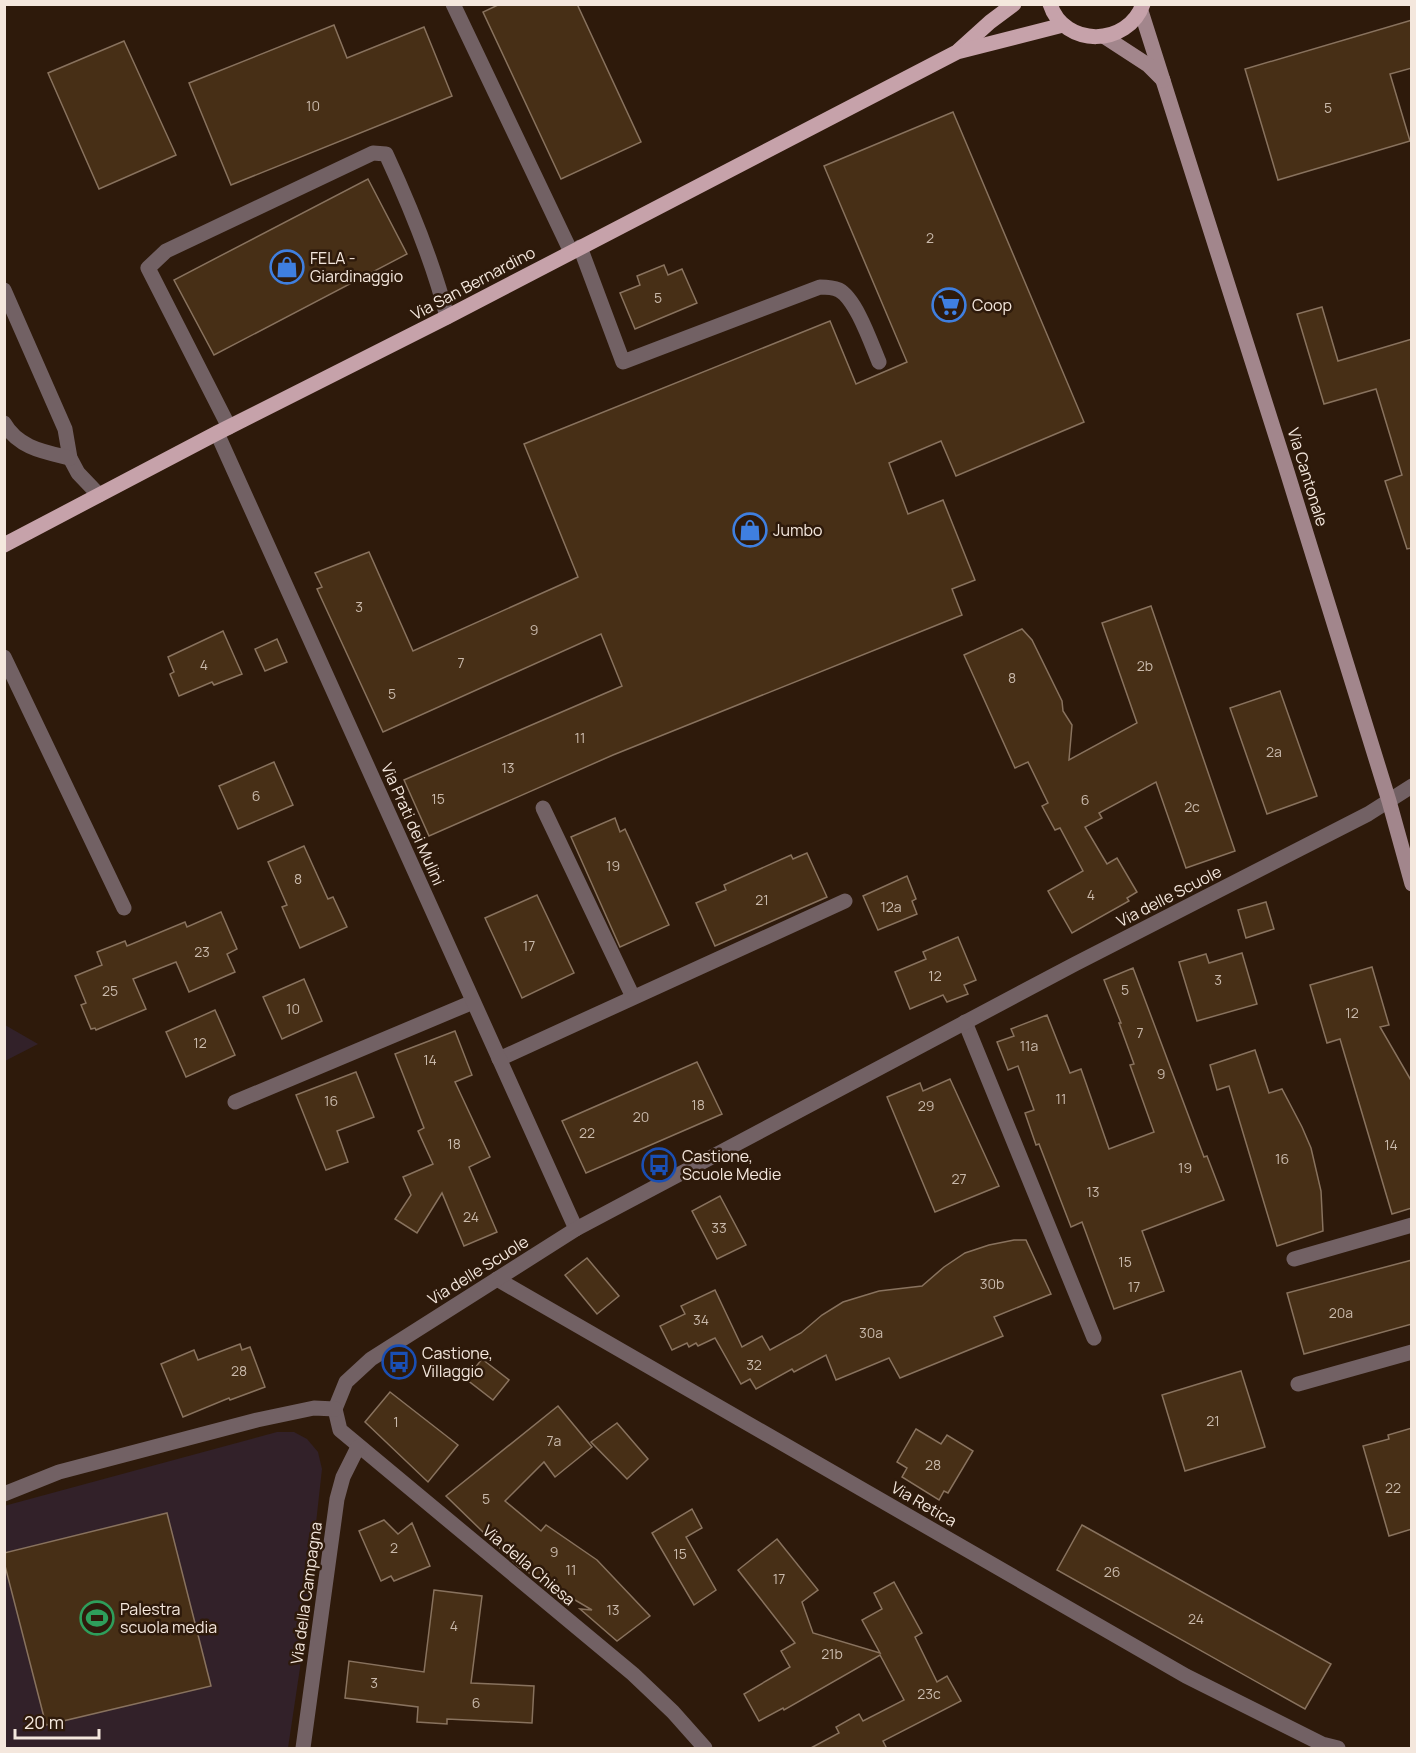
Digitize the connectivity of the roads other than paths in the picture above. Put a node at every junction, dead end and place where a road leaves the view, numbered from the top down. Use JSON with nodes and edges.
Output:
{"nodes":[{"id":1,"x":453,"y":4,"type":"edge"},
{"id":2,"x":1014,"y":4,"type":"edge"},
{"id":3,"x":1050,"y":4,"type":"edge"},
{"id":4,"x":1142,"y":8,"type":"edge"},
{"id":5,"x":1063,"y":25,"type":"junction"},
{"id":6,"x":1105,"y":37,"type":"junction"},
{"id":7,"x":957,"y":52,"type":"junction"},
{"id":8,"x":1165,"y":82,"type":"junction"},
{"id":9,"x":576,"y":250,"type":"junction"},
{"id":10,"x":4,"y":290,"type":"edge"},
{"id":11,"x":447,"y":317,"type":"junction"},
{"id":12,"x":879,"y":362,"type":"dead end"},
{"id":13,"x":4,"y":423,"type":"edge"},
{"id":14,"x":223,"y":430,"type":"junction"},
{"id":15,"x":70,"y":458,"type":"junction"},
{"id":16,"x":99,"y":495,"type":"junction"},
{"id":17,"x":4,"y":545,"type":"edge"},
{"id":18,"x":4,"y":657,"type":"edge"},
{"id":19,"x":1412,"y":786,"type":"edge"},
{"id":20,"x":1389,"y":801,"type":"junction"},
{"id":21,"x":543,"y":808,"type":"dead end"},
{"id":22,"x":1412,"y":884,"type":"edge"},
{"id":23,"x":845,"y":902,"type":"dead end"},
{"id":24,"x":124,"y":908,"type":"dead end"},
{"id":25,"x":633,"y":997,"type":"junction"},
{"id":26,"x":473,"y":1002,"type":"junction"},
{"id":27,"x":965,"y":1022,"type":"junction"},
{"id":28,"x":499,"y":1059,"type":"junction"},
{"id":29,"x":235,"y":1102,"type":"dead end"},
{"id":30,"x":1412,"y":1226,"type":"edge"},
{"id":31,"x":576,"y":1229,"type":"junction"},
{"id":32,"x":1294,"y":1259,"type":"dead end"},
{"id":33,"x":497,"y":1279,"type":"junction"},
{"id":34,"x":1094,"y":1338,"type":"dead end"},
{"id":35,"x":1412,"y":1352,"type":"edge"},
{"id":36,"x":1298,"y":1384,"type":"dead end"},
{"id":37,"x":335,"y":1409,"type":"junction"},
{"id":38,"x":358,"y":1447,"type":"junction"},
{"id":39,"x":4,"y":1494,"type":"edge"},
{"id":40,"x":303,"y":1749,"type":"edge"},
{"id":41,"x":705,"y":1749,"type":"edge"},
{"id":42,"x":1338,"y":1749,"type":"edge"}],
"edges":[{"from":1,"to":9,"type":"street"},
{"from":2,"to":7,"type":"main road","name":"Via San Bernardino"},
{"from":3,"to":5,"type":"main road"},
{"from":4,"to":6,"type":"main road"},
{"from":4,"to":8,"type":"street","name":"Via Cantonale"},
{"from":5,"to":6,"type":"main road"},
{"from":5,"to":7,"type":"main road","name":"Via San Bernardino"},
{"from":6,"to":8,"type":"street"},
{"from":7,"to":9,"type":"main road","name":"Via San Bernardino"},
{"from":8,"to":20,"type":"street","name":"Via Cantonale"},
{"from":9,"to":11,"type":"main road","name":"Via San Bernardino"},
{"from":9,"to":12,"type":"street"},
{"from":10,"to":15,"type":"street"},
{"from":11,"to":14,"type":"main road","name":"Via San Bernardino"},
{"from":11,"to":14,"type":"street","name":"Via Prati dei Mulini"},
{"from":13,"to":15,"type":"street"},
{"from":14,"to":16,"type":"main road","name":"Via San Bernardino"},
{"from":14,"to":26,"type":"street","name":"Via Prati dei Mulini"},
{"from":15,"to":16,"type":"street"},
{"from":16,"to":17,"type":"main road","name":"Via San Bernardino"},
{"from":18,"to":24,"type":"street"},
{"from":19,"to":20,"type":"street","name":"Via delle Scuole"},
{"from":20,"to":22,"type":"street","name":"Via Cantonale"},
{"from":20,"to":27,"type":"street","name":"Via delle Scuole"},
{"from":21,"to":25,"type":"street"},
{"from":23,"to":25,"type":"street"},
{"from":25,"to":28,"type":"street"},
{"from":26,"to":28,"type":"street","name":"Via Prati dei Mulini"},
{"from":26,"to":29,"type":"street"},
{"from":27,"to":31,"type":"street","name":"Via delle Scuole"},
{"from":27,"to":34,"type":"street"},
{"from":28,"to":31,"type":"street","name":"Via Prati dei Mulini"},
{"from":30,"to":32,"type":"street"},
{"from":31,"to":33,"type":"street","name":"Via delle Scuole"},
{"from":33,"to":37,"type":"street","name":"Via delle Scuole"},
{"from":33,"to":42,"type":"street","name":"Via Retica"},
{"from":35,"to":36,"type":"street"},
{"from":37,"to":38,"type":"street","name":"Via della Chiesa"},
{"from":37,"to":39,"type":"street"},
{"from":38,"to":40,"type":"street","name":"Via della Campagna"},
{"from":38,"to":41,"type":"street","name":"Via della Chiesa"}]}
